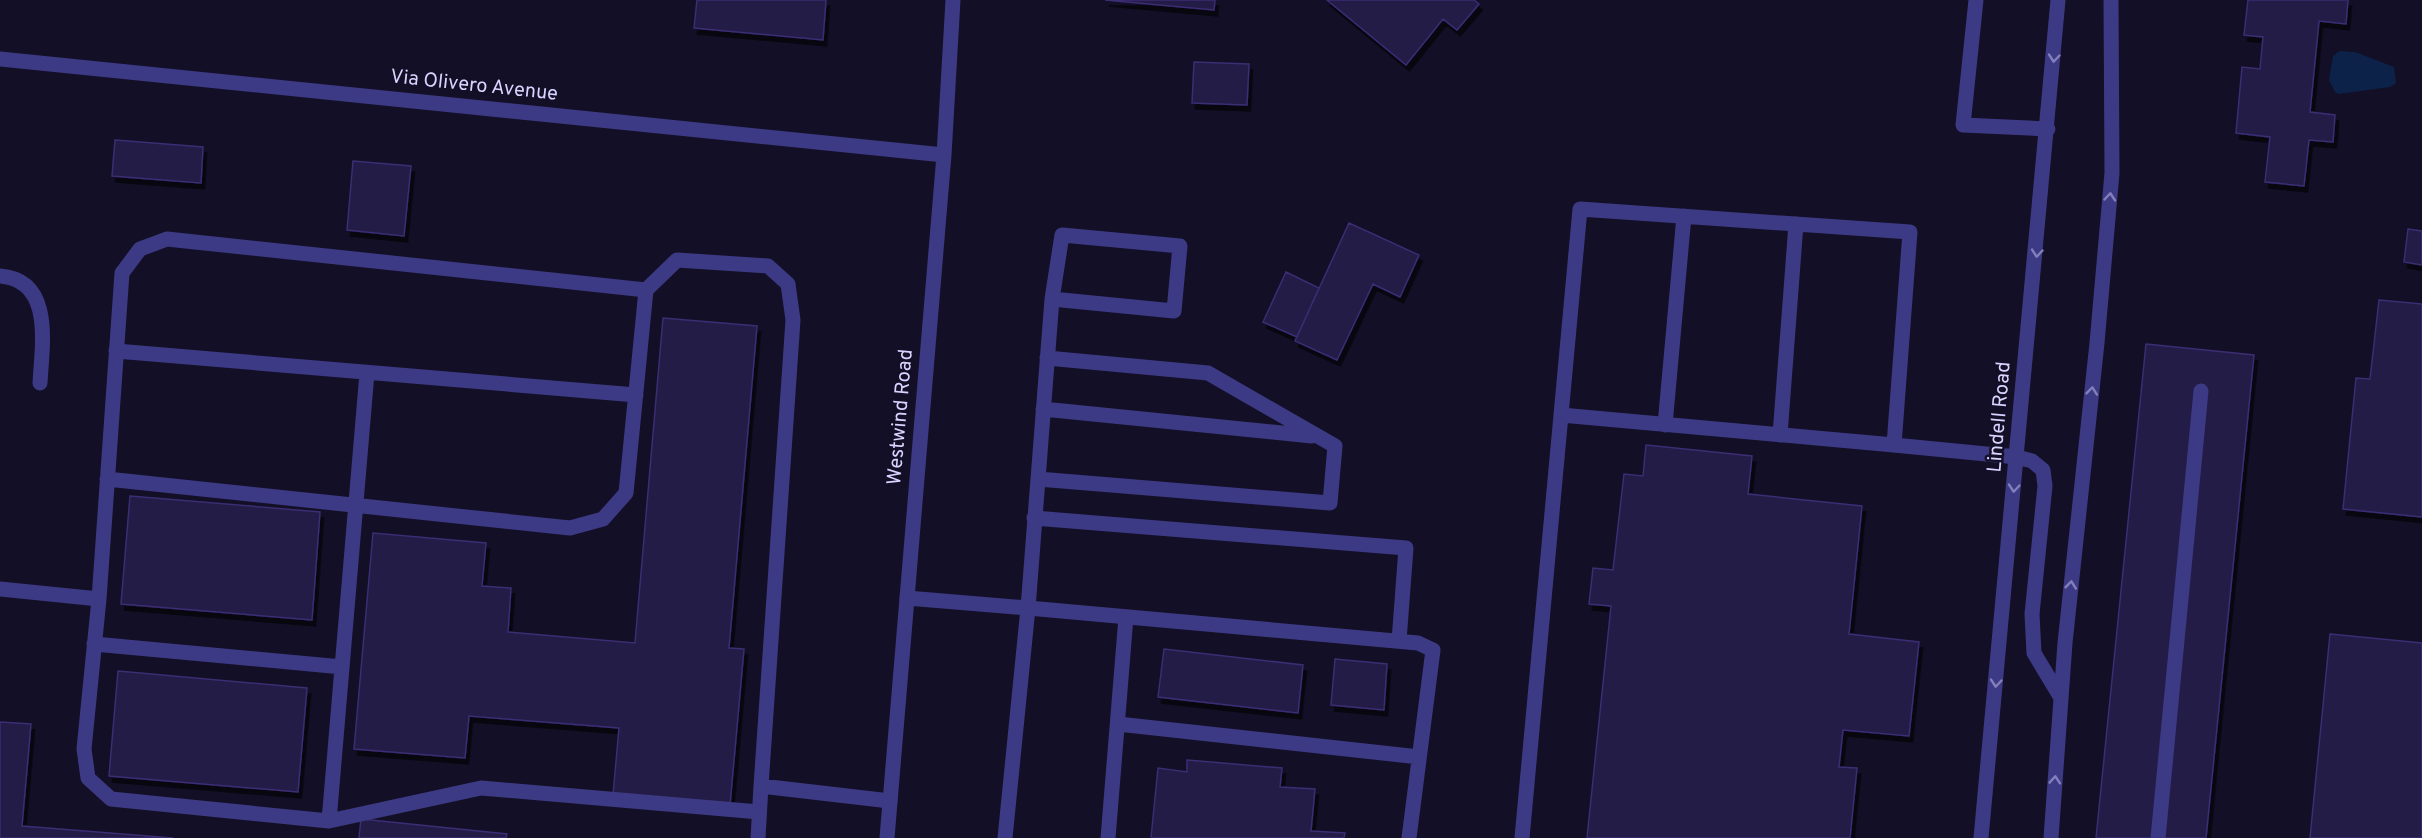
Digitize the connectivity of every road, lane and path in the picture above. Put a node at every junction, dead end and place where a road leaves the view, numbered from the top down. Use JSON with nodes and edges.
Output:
{"nodes":[{"id":1,"x":953,"y":0,"type":"edge"},
{"id":2,"x":1976,"y":0,"type":"edge"},
{"id":3,"x":2058,"y":0,"type":"edge"},
{"id":4,"x":2111,"y":0,"type":"edge"},
{"id":5,"x":0,"y":59,"type":"edge"},
{"id":6,"x":2048,"y":129,"type":"junction"},
{"id":7,"x":944,"y":155,"type":"junction"},
{"id":8,"x":1684,"y":216,"type":"junction"},
{"id":9,"x":1796,"y":224,"type":"junction"},
{"id":10,"x":0,"y":276,"type":"edge"},
{"id":11,"x":646,"y":290,"type":"junction"},
{"id":12,"x":1052,"y":299,"type":"junction"},
{"id":13,"x":116,"y":351,"type":"junction"},
{"id":14,"x":1047,"y":358,"type":"junction"},
{"id":15,"x":367,"y":373,"type":"junction"},
{"id":16,"x":40,"y":382,"type":"dead end"},
{"id":17,"x":2201,"y":391,"type":"dead end"},
{"id":18,"x":636,"y":395,"type":"junction"},
{"id":19,"x":1043,"y":410,"type":"junction"},
{"id":20,"x":1561,"y":415,"type":"junction"},
{"id":21,"x":1665,"y":425,"type":"junction"},
{"id":22,"x":1780,"y":435,"type":"junction"},
{"id":23,"x":1319,"y":436,"type":"junction"},
{"id":24,"x":1893,"y":445,"type":"junction"},
{"id":25,"x":2017,"y":456,"type":"junction"},
{"id":26,"x":107,"y":479,"type":"junction"},
{"id":27,"x":1038,"y":479,"type":"junction"},
{"id":28,"x":357,"y":505,"type":"junction"},
{"id":29,"x":1035,"y":518,"type":"junction"},
{"id":30,"x":0,"y":589,"type":"edge"},
{"id":31,"x":907,"y":598,"type":"junction"},
{"id":32,"x":99,"y":599,"type":"junction"},
{"id":33,"x":1028,"y":608,"type":"junction"},
{"id":34,"x":1126,"y":617,"type":"junction"},
{"id":35,"x":1399,"y":641,"type":"junction"},
{"id":36,"x":94,"y":644,"type":"junction"},
{"id":37,"x":342,"y":667,"type":"junction"},
{"id":38,"x":2061,"y":698,"type":"junction"},
{"id":39,"x":1118,"y":724,"type":"junction"},
{"id":40,"x":1419,"y":757,"type":"junction"},
{"id":41,"x":761,"y":786,"type":"junction"},
{"id":42,"x":890,"y":801,"type":"junction"},
{"id":43,"x":759,"y":812,"type":"junction"},
{"id":44,"x":329,"y":821,"type":"junction"},
{"id":45,"x":758,"y":838,"type":"edge"},
{"id":46,"x":888,"y":838,"type":"edge"},
{"id":47,"x":1005,"y":838,"type":"edge"},
{"id":48,"x":1108,"y":838,"type":"edge"},
{"id":49,"x":1409,"y":838,"type":"edge"},
{"id":50,"x":1522,"y":838,"type":"edge"},
{"id":51,"x":1981,"y":838,"type":"edge"},
{"id":52,"x":2051,"y":838,"type":"edge"},
{"id":53,"x":2158,"y":838,"type":"edge"}],
"edges":[{"from":1,"to":7,"type":"street","name":"Westwind Road"},
{"from":2,"to":6,"type":"street"},
{"from":3,"to":6,"type":"street","name":"Lindell Road","one_way":true},
{"from":38,"to":4,"type":"street","one_way":true},
{"from":5,"to":7,"type":"street","name":"Via Olivero Avenue"},
{"from":6,"to":25,"type":"street","name":"Lindell Road","one_way":true},
{"from":7,"to":31,"type":"street","name":"Westwind Road"},
{"from":8,"to":9,"type":"street"},
{"from":8,"to":20,"type":"street"},
{"from":8,"to":21,"type":"street"},
{"from":9,"to":22,"type":"street"},
{"from":9,"to":24,"type":"street"},
{"from":10,"to":16,"type":"street"},
{"from":11,"to":13,"type":"street"},
{"from":11,"to":18,"type":"street"},
{"from":11,"to":41,"type":"street"},
{"from":12,"to":12,"type":"street"},
{"from":12,"to":14,"type":"street"},
{"from":13,"to":15,"type":"street"},
{"from":13,"to":26,"type":"street"},
{"from":14,"to":19,"type":"street"},
{"from":14,"to":23,"type":"street"},
{"from":15,"to":18,"type":"street"},
{"from":15,"to":28,"type":"street"},
{"from":17,"to":53,"type":"street"},
{"from":18,"to":28,"type":"street"},
{"from":19,"to":23,"type":"street"},
{"from":19,"to":27,"type":"street"},
{"from":20,"to":21,"type":"street"},
{"from":20,"to":50,"type":"street"},
{"from":21,"to":22,"type":"street"},
{"from":22,"to":24,"type":"street"},
{"from":23,"to":27,"type":"street"},
{"from":24,"to":25,"type":"street"},
{"from":25,"to":38,"type":"street"},
{"from":25,"to":51,"type":"street","name":"Lindell Road","one_way":true},
{"from":26,"to":28,"type":"street"},
{"from":26,"to":32,"type":"street"},
{"from":27,"to":29,"type":"street"},
{"from":28,"to":37,"type":"street"},
{"from":29,"to":33,"type":"street"},
{"from":29,"to":35,"type":"street"},
{"from":30,"to":32,"type":"street"},
{"from":31,"to":33,"type":"street"},
{"from":31,"to":42,"type":"street","name":"Westwind Road"},
{"from":32,"to":36,"type":"street"},
{"from":33,"to":34,"type":"street"},
{"from":33,"to":47,"type":"street"},
{"from":34,"to":35,"type":"street"},
{"from":34,"to":39,"type":"street"},
{"from":35,"to":40,"type":"street"},
{"from":36,"to":37,"type":"street"},
{"from":36,"to":44,"type":"street"},
{"from":37,"to":44,"type":"street"},
{"from":52,"to":38,"type":"street","one_way":true},
{"from":39,"to":40,"type":"street"},
{"from":39,"to":48,"type":"street"},
{"from":40,"to":49,"type":"street"},
{"from":41,"to":42,"type":"street"},
{"from":41,"to":43,"type":"street"},
{"from":42,"to":46,"type":"street","name":"Westwind Road"},
{"from":43,"to":44,"type":"street"},
{"from":43,"to":45,"type":"street"}]}
